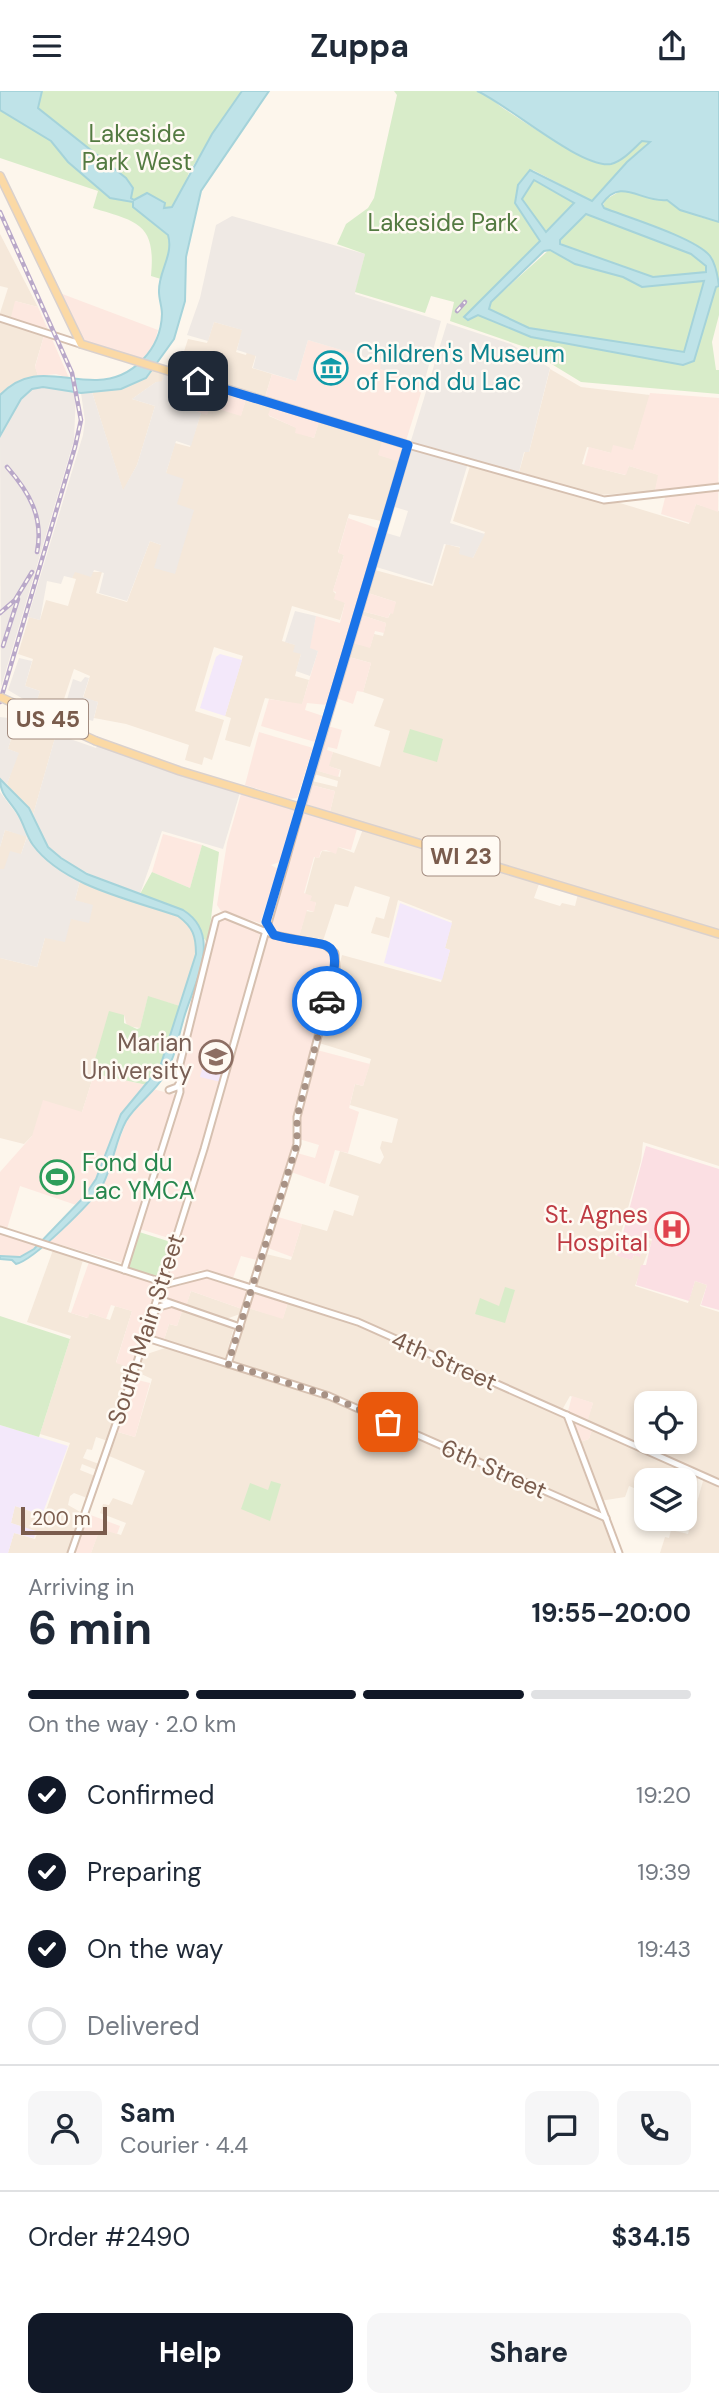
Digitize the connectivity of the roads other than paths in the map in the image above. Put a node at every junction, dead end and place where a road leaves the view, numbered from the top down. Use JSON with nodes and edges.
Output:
{"nodes":[{"id":1,"x":0,"y":176,"type":"edge"},
{"id":2,"x":0,"y":318,"type":"edge"},
{"id":3,"x":81,"y":344,"type":"junction"},
{"id":4,"x":408,"y":445,"type":"junction"},
{"id":5,"x":719,"y":487,"type":"edge"},
{"id":6,"x":0,"y":697,"type":"edge"},
{"id":7,"x":301,"y":807,"type":"junction"},
{"id":8,"x":246,"y":923,"type":"junction"},
{"id":9,"x":266,"y":923,"type":"junction"},
{"id":10,"x":263,"y":931,"type":"junction"},
{"id":11,"x":719,"y":934,"type":"edge"},
{"id":12,"x":274,"y":935,"type":"junction"},
{"id":13,"x":180,"y":1082,"type":"junction"},
{"id":14,"x":169,"y":1090,"type":"dead end"},
{"id":15,"x":0,"y":1230,"type":"edge"},
{"id":16,"x":124,"y":1269,"type":"junction"},
{"id":17,"x":162,"y":1282,"type":"junction"},
{"id":18,"x":252,"y":1288,"type":"junction"},
{"id":19,"x":156,"y":1299,"type":"junction"},
{"id":20,"x":170,"y":1304,"type":"junction"},
{"id":21,"x":245,"y":1311,"type":"junction"},
{"id":22,"x":150,"y":1318,"type":"junction"},
{"id":23,"x":222,"y":1322,"type":"junction"},
{"id":24,"x":240,"y":1327,"type":"junction"},
{"id":25,"x":144,"y":1337,"type":"junction"},
{"id":26,"x":228,"y":1364,"type":"junction"},
{"id":27,"x":567,"y":1415,"type":"junction"},
{"id":28,"x":580,"y":1421,"type":"junction"},
{"id":29,"x":573,"y":1431,"type":"junction"},
{"id":30,"x":719,"y":1483,"type":"edge"},
{"id":31,"x":606,"y":1518,"type":"junction"},
{"id":32,"x":71,"y":1553,"type":"edge"},
{"id":33,"x":619,"y":1553,"type":"edge"}],
"edges":[{"from":1,"to":3,"type":"main road"},
{"from":2,"to":3,"type":"main road"},
{"from":3,"to":4,"type":"main road"},
{"from":4,"to":5,"type":"main road"},
{"from":4,"to":7,"type":"main road"},
{"from":6,"to":7,"type":"main road","number":"US 45","bridge":true},
{"from":7,"to":9,"type":"main road","name":"South Main Street"},
{"from":7,"to":11,"type":"main road","number":"WI 23"},
{"from":8,"to":9,"type":"main road"},
{"from":8,"to":10,"type":"main road"},
{"from":8,"to":13,"type":"main road"},
{"from":9,"to":10,"type":"main road","name":"South Main Street"},
{"from":9,"to":12,"type":"main road"},
{"from":10,"to":12,"type":"main road"},
{"from":10,"to":17,"type":"main road","name":"South Main Street"},
{"from":12,"to":18,"type":"main road"},
{"from":13,"to":14,"type":"main road"},
{"from":13,"to":16,"type":"main road"},
{"from":15,"to":16,"type":"main road"},
{"from":16,"to":17,"type":"main road"},
{"from":17,"to":18,"type":"main road","name":"4th Street"},
{"from":17,"to":19,"type":"main road","name":"South Main Street"},
{"from":18,"to":21,"type":"main road"},
{"from":18,"to":27,"type":"main road","name":"4th Street"},
{"from":19,"to":20,"type":"main road"},
{"from":19,"to":22,"type":"main road","name":"South Main Street"},
{"from":20,"to":22,"type":"main road"},
{"from":20,"to":23,"type":"main road"},
{"from":21,"to":23,"type":"main road"},
{"from":21,"to":24,"type":"main road"},
{"from":22,"to":25,"type":"main road","name":"South Main Street"},
{"from":23,"to":24,"type":"main road"},
{"from":24,"to":26,"type":"main road"},
{"from":25,"to":26,"type":"main road","name":"6th Street"},
{"from":25,"to":32,"type":"main road","name":"South Main Street"},
{"from":26,"to":31,"type":"main road","name":"6th Street"},
{"from":27,"to":28,"type":"main road","name":"4th Street"},
{"from":27,"to":29,"type":"main road"},
{"from":28,"to":29,"type":"main road"},
{"from":28,"to":30,"type":"main road","name":"4th Street"},
{"from":29,"to":31,"type":"main road"},
{"from":31,"to":33,"type":"main road"}]}
